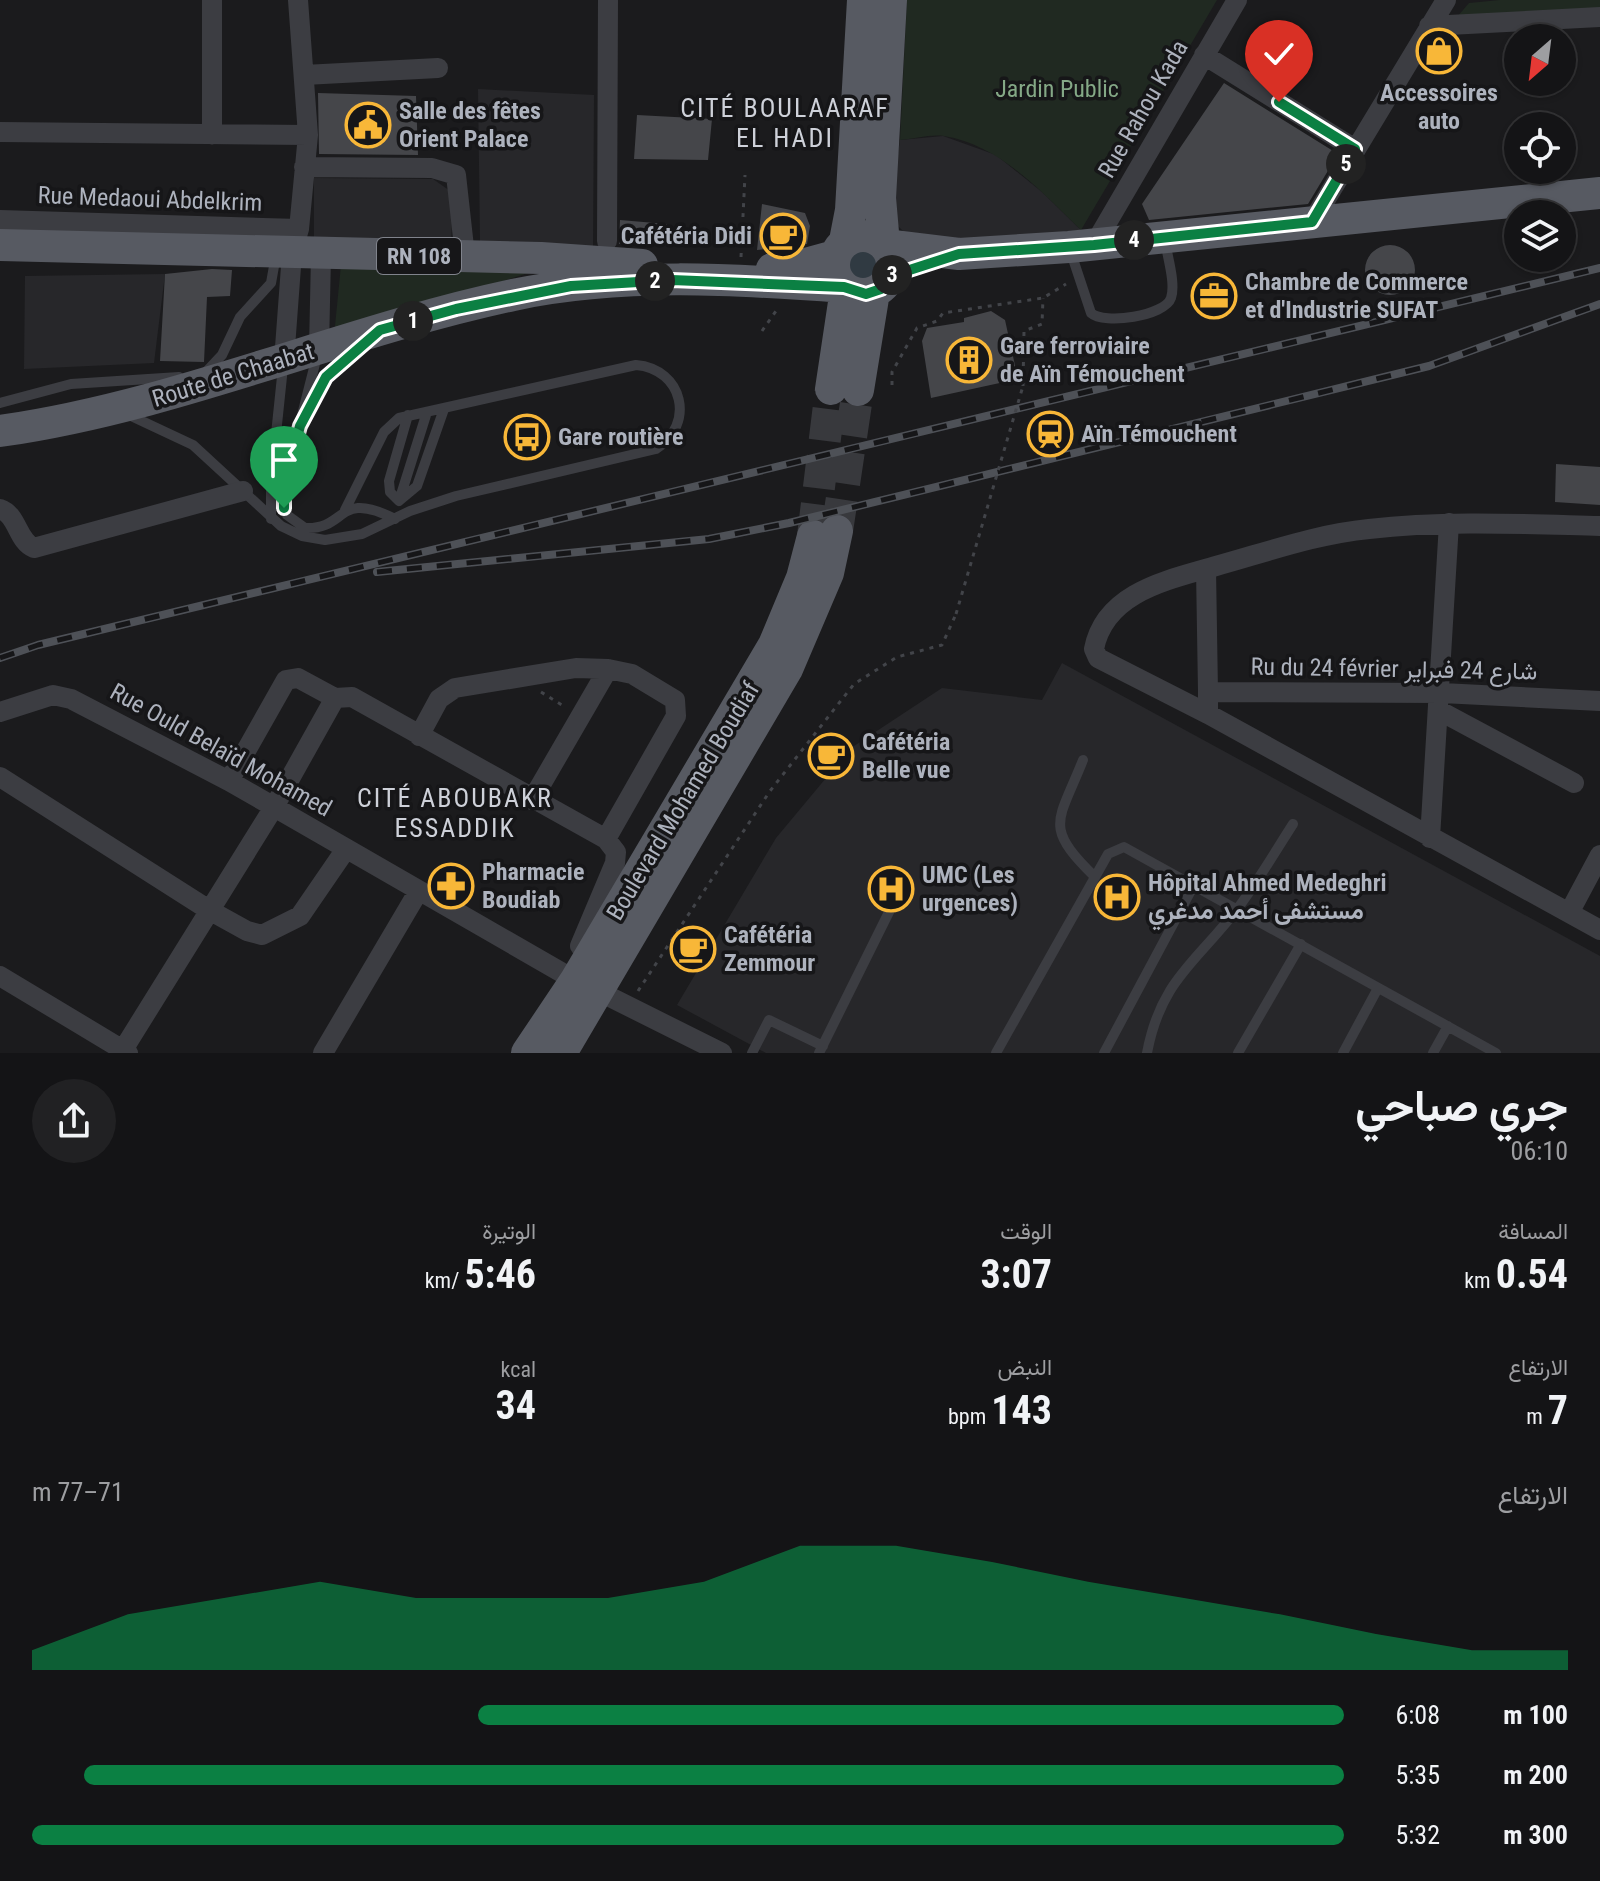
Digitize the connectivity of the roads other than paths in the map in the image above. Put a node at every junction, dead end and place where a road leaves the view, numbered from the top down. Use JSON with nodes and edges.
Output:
{"nodes":[{"id":1,"x":212,"y":0,"type":"edge"},
{"id":2,"x":298,"y":0,"type":"edge"},
{"id":3,"x":608,"y":0,"type":"edge"},
{"id":4,"x":863,"y":0,"type":"edge"},
{"id":5,"x":891,"y":0,"type":"edge"},
{"id":6,"x":1237,"y":0,"type":"edge"},
{"id":7,"x":1446,"y":0,"type":"edge"},
{"id":8,"x":1600,"y":17,"type":"edge"},
{"id":9,"x":1429,"y":26,"type":"junction"},
{"id":10,"x":1204,"y":55,"type":"junction"},
{"id":11,"x":438,"y":68,"type":"dead end"},
{"id":12,"x":304,"y":75,"type":"junction"},
{"id":13,"x":0,"y":132,"type":"edge"},
{"id":14,"x":212,"y":135,"type":"junction"},
{"id":15,"x":308,"y":135,"type":"junction"},
{"id":16,"x":1355,"y":149,"type":"junction"},
{"id":17,"x":304,"y":167,"type":"junction"},
{"id":18,"x":1600,"y":193,"type":"edge"},
{"id":19,"x":0,"y":220,"type":"edge"},
{"id":20,"x":1312,"y":222,"type":"junction"},
{"id":21,"x":1164,"y":236,"type":"junction"},
{"id":22,"x":607,"y":241,"type":"dead end"},
{"id":23,"x":0,"y":245,"type":"edge"},
{"id":24,"x":297,"y":248,"type":"junction"},
{"id":25,"x":840,"y":248,"type":"junction"},
{"id":26,"x":465,"y":256,"type":"junction"},
{"id":27,"x":1081,"y":257,"type":"junction"},
{"id":28,"x":871,"y":272,"type":"junction"},
{"id":29,"x":786,"y":290,"type":"junction"},
{"id":30,"x":380,"y":330,"type":"junction"},
{"id":31,"x":836,"y":336,"type":"junction"},
{"id":32,"x":319,"y":349,"type":"junction"},
{"id":33,"x":284,"y":361,"type":"junction"},
{"id":34,"x":224,"y":366,"type":"junction"},
{"id":35,"x":0,"y":403,"type":"edge"},
{"id":36,"x":444,"y":409,"type":"junction"},
{"id":37,"x":116,"y":410,"type":"junction"},
{"id":38,"x":427,"y":412,"type":"junction"},
{"id":39,"x":408,"y":415,"type":"junction"},
{"id":40,"x":300,"y":426,"type":"junction"},
{"id":41,"x":0,"y":431,"type":"edge"},
{"id":42,"x":243,"y":491,"type":"junction"},
{"id":43,"x":399,"y":501,"type":"junction"},
{"id":44,"x":0,"y":509,"type":"edge"},
{"id":45,"x":345,"y":510,"type":"junction"},
{"id":46,"x":271,"y":519,"type":"junction"},
{"id":47,"x":395,"y":519,"type":"junction"},
{"id":48,"x":1449,"y":523,"type":"junction"},
{"id":49,"x":1600,"y":526,"type":"edge"},
{"id":50,"x":825,"y":534,"type":"tunnel mouth"},
{"id":51,"x":1206,"y":569,"type":"junction"},
{"id":52,"x":608,"y":669,"type":"junction"},
{"id":53,"x":1208,"y":692,"type":"junction"},
{"id":54,"x":335,"y":698,"type":"junction"},
{"id":55,"x":1600,"y":701,"type":"edge"},
{"id":56,"x":1441,"y":702,"type":"junction"},
{"id":57,"x":0,"y":712,"type":"edge"},
{"id":58,"x":1208,"y":714,"type":"junction"},
{"id":59,"x":419,"y":736,"type":"junction"},
{"id":60,"x":1083,"y":760,"type":"dead end"},
{"id":61,"x":0,"y":777,"type":"edge"},
{"id":62,"x":229,"y":781,"type":"junction"},
{"id":63,"x":1574,"y":783,"type":"dead end"},
{"id":64,"x":532,"y":800,"type":"junction"},
{"id":65,"x":274,"y":807,"type":"junction"},
{"id":66,"x":1293,"y":824,"type":"dead end"},
{"id":67,"x":1430,"y":838,"type":"junction"},
{"id":68,"x":606,"y":839,"type":"junction"},
{"id":69,"x":346,"y":849,"type":"junction"},
{"id":70,"x":1600,"y":855,"type":"edge"},
{"id":71,"x":1095,"y":877,"type":"junction"},
{"id":72,"x":1194,"y":885,"type":"junction"},
{"id":73,"x":418,"y":892,"type":"junction"},
{"id":74,"x":892,"y":906,"type":"dead end"},
{"id":75,"x":1238,"y":909,"type":"junction"},
{"id":76,"x":209,"y":910,"type":"junction"},
{"id":77,"x":1569,"y":913,"type":"junction"},
{"id":78,"x":1600,"y":930,"type":"edge"},
{"id":79,"x":1301,"y":944,"type":"junction"},
{"id":80,"x":0,"y":976,"type":"edge"},
{"id":81,"x":581,"y":981,"type":"junction"},
{"id":82,"x":1378,"y":988,"type":"junction"},
{"id":83,"x":1448,"y":1026,"type":"junction"},
{"id":84,"x":821,"y":1049,"type":"edge"},
{"id":85,"x":124,"y":1052,"type":"edge"},
{"id":86,"x":323,"y":1053,"type":"edge"},
{"id":87,"x":527,"y":1053,"type":"edge"},
{"id":88,"x":561,"y":1053,"type":"edge"},
{"id":89,"x":722,"y":1053,"type":"edge"},
{"id":90,"x":752,"y":1053,"type":"edge"},
{"id":91,"x":996,"y":1053,"type":"edge"},
{"id":92,"x":1104,"y":1053,"type":"edge"},
{"id":93,"x":1147,"y":1053,"type":"edge"},
{"id":94,"x":1238,"y":1053,"type":"edge"},
{"id":95,"x":1343,"y":1053,"type":"edge"},
{"id":96,"x":1433,"y":1053,"type":"edge"},
{"id":97,"x":1496,"y":1053,"type":"edge"}],
"edges":[{"from":1,"to":14,"type":"street"},
{"from":2,"to":12,"type":"street"},
{"from":3,"to":22,"type":"street"},
{"from":4,"to":25,"type":"main road"},
{"from":5,"to":28,"type":"main road"},
{"from":6,"to":10,"type":"street","name":"Rue Rahou Kada"},
{"from":7,"to":9,"type":"street"},
{"from":8,"to":9,"type":"street"},
{"from":9,"to":16,"type":"street"},
{"from":10,"to":16,"type":"street"},
{"from":10,"to":27,"type":"street","name":"Rue Rahou Kada"},
{"from":11,"to":12,"type":"street"},
{"from":12,"to":15,"type":"street"},
{"from":13,"to":14,"type":"street"},
{"from":14,"to":15,"type":"street"},
{"from":15,"to":17,"type":"street"},
{"from":16,"to":20,"type":"street"},
{"from":17,"to":24,"type":"street"},
{"from":17,"to":26,"type":"street"},
{"from":18,"to":20,"type":"main road","number":"RN 108"},
{"from":19,"to":24,"type":"street","name":"Rue Medaoui Abdelkrim"},
{"from":20,"to":21,"type":"main road","number":"RN 108"},
{"from":21,"to":27,"type":"main road","number":"RN 108"},
{"from":21,"to":27,"type":"lane"},
{"from":23,"to":24,"type":"main road","number":"RN 108"},
{"from":24,"to":26,"type":"main road","number":"RN 108"},
{"from":24,"to":32,"type":"street"},
{"from":24,"to":33,"type":"street"},
{"from":24,"to":34,"type":"lane"},
{"from":25,"to":26,"type":"main road","number":"RN 108"},
{"from":25,"to":28,"type":"main road"},
{"from":25,"to":28,"type":"main road"},
{"from":27,"to":28,"type":"main road","number":"RN 108"},
{"from":28,"to":29,"type":"main road","name":"Route de Chaabat","number":"RN 108"},
{"from":28,"to":31,"type":"main road"},
{"from":28,"to":31,"type":"main road"},
{"from":29,"to":30,"type":"main road","name":"Route de Chaabat","number":"RN 108"},
{"from":29,"to":31,"type":"main road"},
{"from":30,"to":32,"type":"main road","name":"Route de Chaabat","number":"RN 108"},
{"from":30,"to":40,"type":"lane"},
{"from":32,"to":33,"type":"main road","name":"Route de Chaabat","number":"RN 108"},
{"from":32,"to":40,"type":"lane"},
{"from":33,"to":34,"type":"main road","name":"Route de Chaabat","number":"RN 108"},
{"from":33,"to":46,"type":"lane"},
{"from":34,"to":35,"type":"lane"},
{"from":34,"to":37,"type":"main road","name":"Route de Chaabat","number":"RN 108"},
{"from":36,"to":38,"type":"lane"},
{"from":36,"to":43,"type":"lane"},
{"from":36,"to":47,"type":"lane"},
{"from":37,"to":41,"type":"main road","name":"Route de Chaabat","number":"RN 108"},
{"from":37,"to":42,"type":"lane"},
{"from":38,"to":39,"type":"lane"},
{"from":38,"to":43,"type":"lane"},
{"from":39,"to":43,"type":"lane"},
{"from":39,"to":45,"type":"lane"},
{"from":40,"to":45,"type":"lane"},
{"from":42,"to":44,"type":"street"},
{"from":42,"to":46,"type":"lane"},
{"from":43,"to":47,"type":"lane"},
{"from":45,"to":47,"type":"lane"},
{"from":46,"to":47,"type":"lane"},
{"from":48,"to":49,"type":"street"},
{"from":48,"to":51,"type":"street"},
{"from":48,"to":56,"type":"street"},
{"from":50,"to":81,"type":"main road","name":"Boulevard Mohamed Boudiaf"},
{"from":51,"to":53,"type":"street"},
{"from":51,"to":58,"type":"street"},
{"from":52,"to":59,"type":"street"},
{"from":52,"to":64,"type":"street"},
{"from":52,"to":68,"type":"street"},
{"from":53,"to":56,"type":"street","name":"Ru du 24 février شارع 24 فبراير"},
{"from":53,"to":58,"type":"street"},
{"from":54,"to":59,"type":"street"},
{"from":54,"to":62,"type":"street"},
{"from":54,"to":65,"type":"street"},
{"from":55,"to":56,"type":"street","name":"Ru du 24 février شارع 24 فبراير"},
{"from":56,"to":63,"type":"street"},
{"from":56,"to":67,"type":"street"},
{"from":57,"to":62,"type":"street","name":"Rue Ould Belaïd Mohamed"},
{"from":58,"to":67,"type":"street"},
{"from":59,"to":64,"type":"street"},
{"from":60,"to":71,"type":"lane"},
{"from":61,"to":76,"type":"street"},
{"from":62,"to":65,"type":"street","name":"Rue Ould Belaïd Mohamed"},
{"from":64,"to":68,"type":"street"},
{"from":65,"to":69,"type":"street","name":"Rue Ould Belaïd Mohamed"},
{"from":65,"to":76,"type":"street"},
{"from":66,"to":75,"type":"lane"},
{"from":67,"to":77,"type":"street"},
{"from":68,"to":81,"type":"street"},
{"from":69,"to":73,"type":"street","name":"Rue Ould Belaïd Mohamed"},
{"from":69,"to":76,"type":"street"},
{"from":70,"to":77,"type":"street"},
{"from":71,"to":72,"type":"lane"},
{"from":71,"to":91,"type":"lane"},
{"from":72,"to":75,"type":"lane"},
{"from":72,"to":92,"type":"lane"},
{"from":73,"to":81,"type":"street","name":"Rue Ould Belaïd Mohamed"},
{"from":73,"to":86,"type":"street"},
{"from":74,"to":84,"type":"lane"},
{"from":75,"to":79,"type":"lane"},
{"from":75,"to":93,"type":"lane"},
{"from":76,"to":85,"type":"street"},
{"from":77,"to":78,"type":"street"},
{"from":79,"to":82,"type":"lane"},
{"from":79,"to":94,"type":"lane"},
{"from":80,"to":85,"type":"street"},
{"from":81,"to":87,"type":"main road","name":"Boulevard Mohamed Boudiaf"},
{"from":81,"to":88,"type":"main road","name":"Boulevard Mohamed Boudiaf"},
{"from":81,"to":89,"type":"street","name":"Rue Ould Belaïd Mohamed"},
{"from":82,"to":83,"type":"lane"},
{"from":82,"to":95,"type":"lane"},
{"from":83,"to":96,"type":"lane"},
{"from":83,"to":97,"type":"lane"},
{"from":84,"to":90,"type":"lane"}]}
